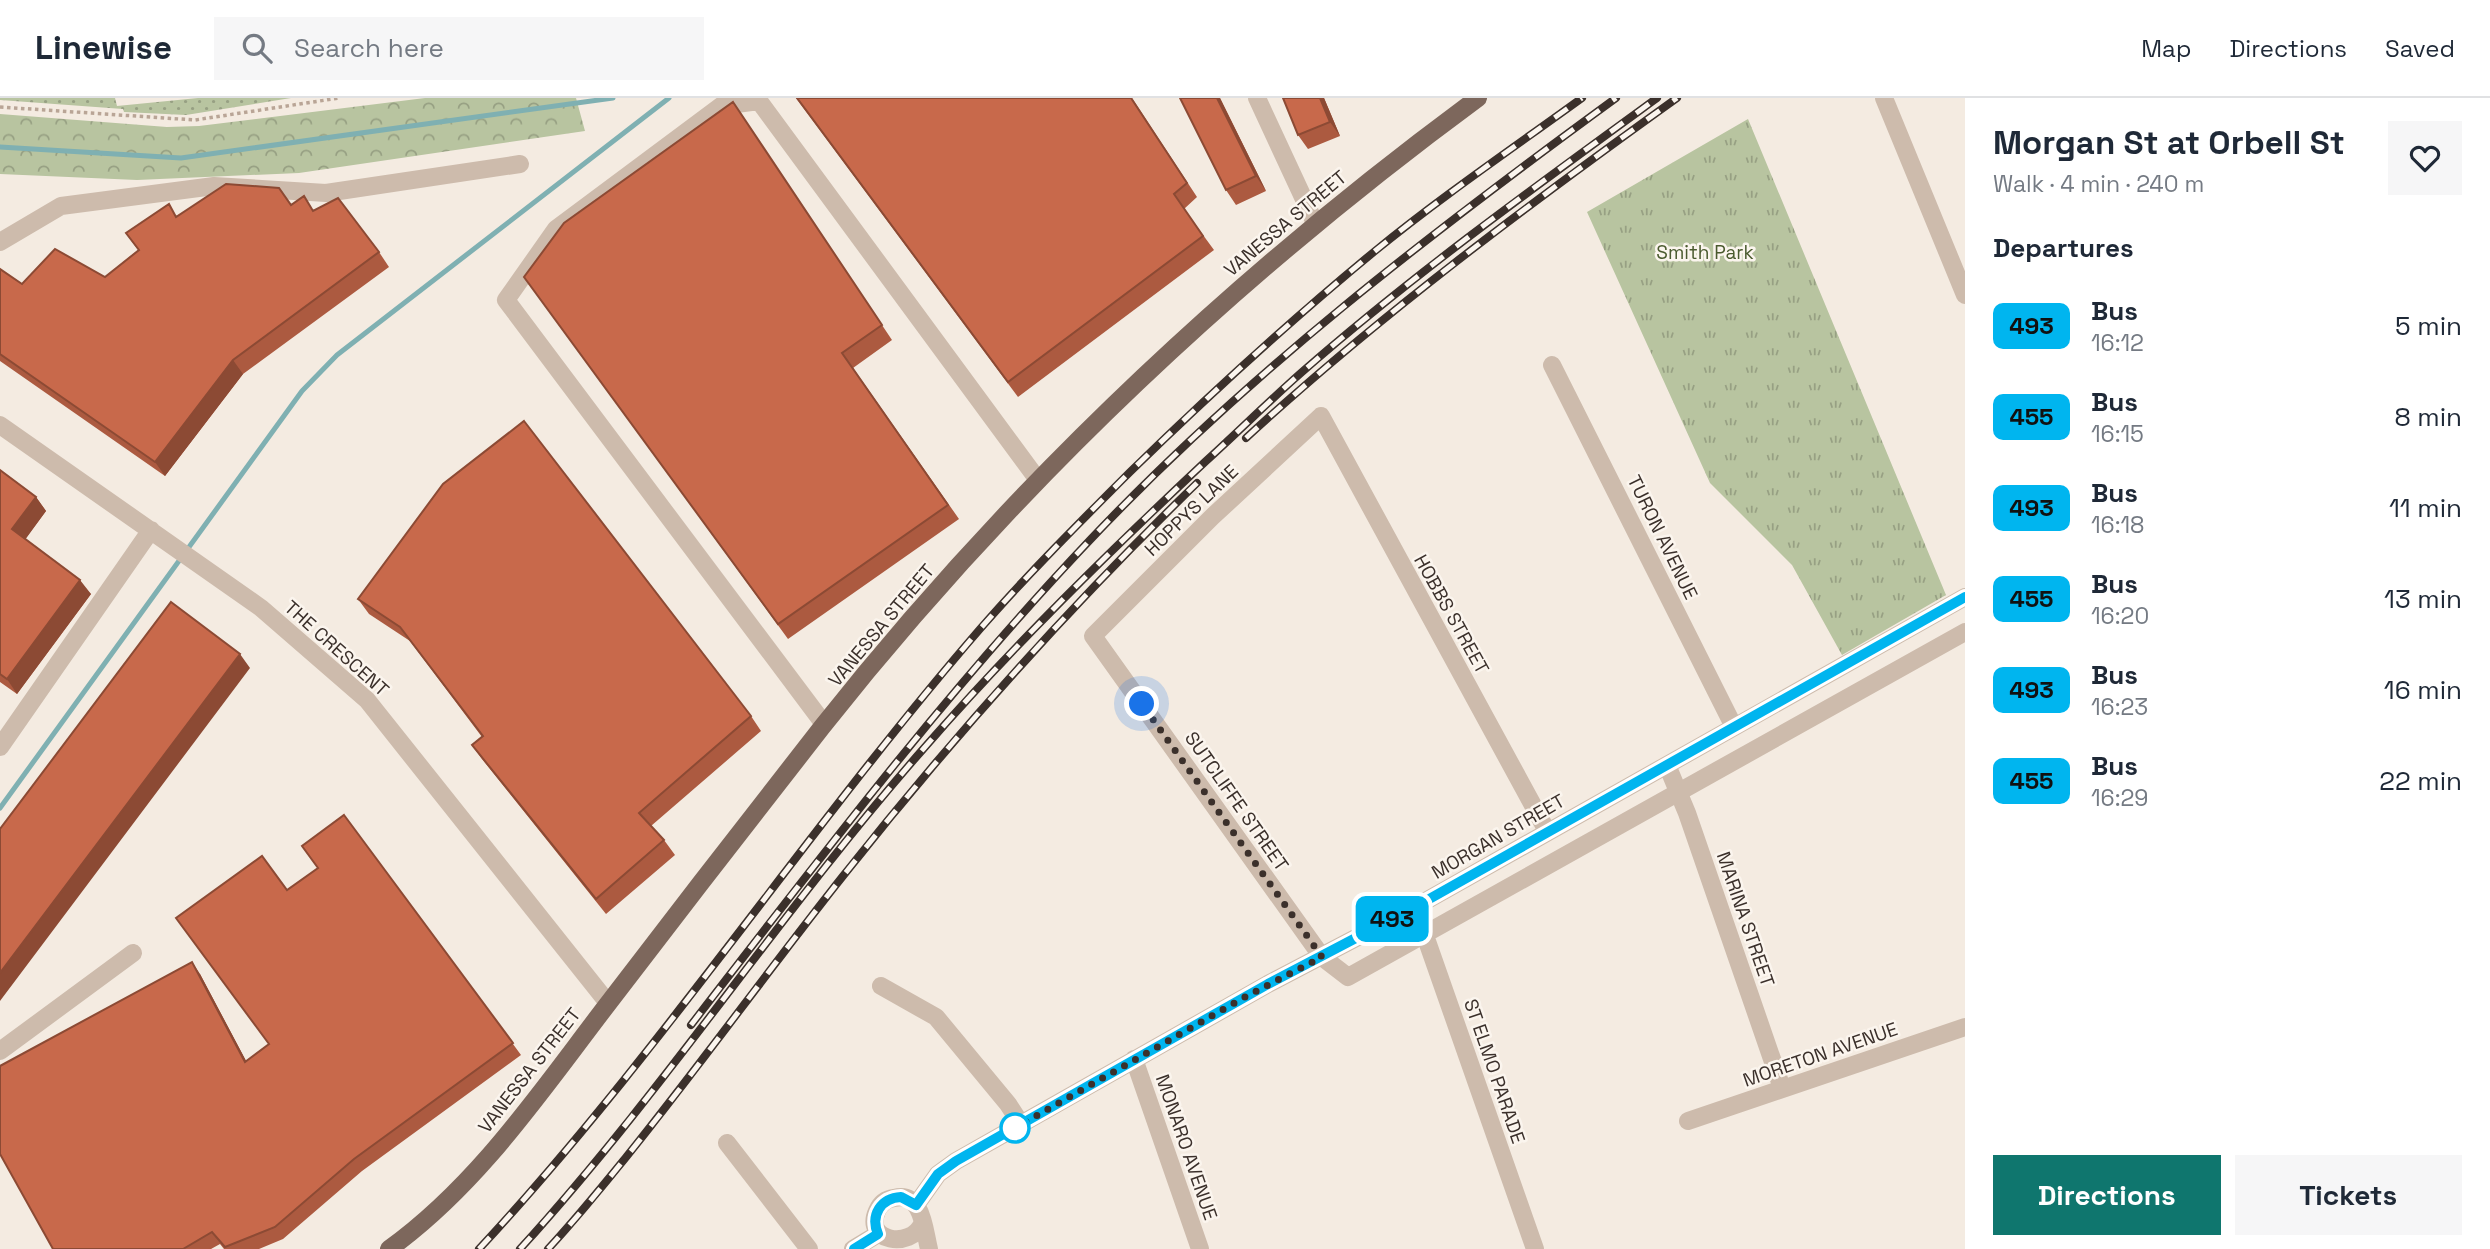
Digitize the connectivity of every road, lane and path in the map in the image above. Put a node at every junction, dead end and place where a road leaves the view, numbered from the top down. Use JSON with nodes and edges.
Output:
{"nodes":[{"id":1,"x":339,"y":98,"type":"edge"},
{"id":2,"x":1257,"y":98,"type":"edge"},
{"id":3,"x":1478,"y":98,"type":"edge"},
{"id":4,"x":1884,"y":98,"type":"edge"},
{"id":5,"x":0,"y":107,"type":"edge"},
{"id":6,"x":520,"y":164,"type":"dead end"},
{"id":7,"x":1315,"y":223,"type":"junction"},
{"id":8,"x":0,"y":242,"type":"edge"},
{"id":9,"x":1965,"y":295,"type":"edge"},
{"id":10,"x":1552,"y":365,"type":"dead end"},
{"id":11,"x":1321,"y":416,"type":"joint"},
{"id":12,"x":0,"y":425,"type":"edge"},
{"id":13,"x":1038,"y":480,"type":"junction"},
{"id":14,"x":152,"y":530,"type":"junction"},
{"id":15,"x":1965,"y":597,"type":"edge"},
{"id":16,"x":1965,"y":632,"type":"edge"},
{"id":17,"x":1093,"y":636,"type":"joint"},
{"id":18,"x":824,"y":724,"type":"junction"},
{"id":19,"x":1734,"y":727,"type":"junction"},
{"id":20,"x":0,"y":747,"type":"edge"},
{"id":21,"x":1667,"y":765,"type":"junction"},
{"id":22,"x":1679,"y":791,"type":"junction"},
{"id":23,"x":1547,"y":831,"type":"junction"},
{"id":24,"x":1415,"y":907,"type":"junction"},
{"id":25,"x":1425,"y":935,"type":"junction"},
{"id":26,"x":133,"y":953,"type":"dead end"},
{"id":27,"x":1322,"y":957,"type":"junction"},
{"id":28,"x":881,"y":986,"type":"dead end"},
{"id":29,"x":608,"y":1003,"type":"junction"},
{"id":30,"x":1965,"y":1027,"type":"edge"},
{"id":31,"x":0,"y":1051,"type":"edge"},
{"id":32,"x":1134,"y":1059,"type":"junction"},
{"id":33,"x":1782,"y":1088,"type":"junction"},
{"id":34,"x":1688,"y":1121,"type":"dead end"},
{"id":35,"x":1021,"y":1124,"type":"junction"},
{"id":36,"x":727,"y":1143,"type":"dead end"},
{"id":37,"x":916,"y":1205,"type":"junction"},
{"id":38,"x":922,"y":1224,"type":"junction"},
{"id":39,"x":886,"y":1241,"type":"edge"},
{"id":40,"x":389,"y":1249,"type":"edge"},
{"id":41,"x":809,"y":1249,"type":"edge"},
{"id":42,"x":853,"y":1249,"type":"edge"},
{"id":43,"x":929,"y":1249,"type":"edge"},
{"id":44,"x":1200,"y":1249,"type":"edge"},
{"id":45,"x":1535,"y":1249,"type":"edge"}],
"edges":[{"from":1,"to":5,"type":"path"},
{"from":2,"to":7,"type":"street"},
{"from":3,"to":7,"type":"main road","name":"VANESSA STREET"},
{"from":4,"to":9,"type":"street"},
{"from":6,"to":8,"type":"street"},
{"from":7,"to":13,"type":"main road","name":"VANESSA STREET"},
{"from":10,"to":19,"type":"street","name":"TURON AVENUE"},
{"from":11,"to":17,"type":"street","name":"HOPPYS LANE"},
{"from":11,"to":23,"type":"street","name":"HOBBS STREET"},
{"from":12,"to":14,"type":"street","name":"THE CRESCENT"},
{"from":13,"to":18,"type":"main road","name":"VANESSA STREET"},
{"from":13,"to":18,"type":"street"},
{"from":14,"to":20,"type":"street"},
{"from":14,"to":29,"type":"street","name":"THE CRESCENT"},
{"from":15,"to":19,"type":"street","name":"MORGAN STREET"},
{"from":16,"to":22,"type":"street"},
{"from":17,"to":27,"type":"street","name":"SUTCLIFFE STREET"},
{"from":18,"to":29,"type":"main road","name":"VANESSA STREET"},
{"from":19,"to":21,"type":"street","name":"MORGAN STREET"},
{"from":21,"to":22,"type":"street","name":"MARINA STREET"},
{"from":21,"to":23,"type":"street","name":"MORGAN STREET"},
{"from":22,"to":25,"type":"street"},
{"from":22,"to":33,"type":"street","name":"MARINA STREET"},
{"from":23,"to":24,"type":"street","name":"MORGAN STREET"},
{"from":24,"to":25,"type":"street","name":"ST ELMO PARADE"},
{"from":24,"to":27,"type":"street","name":"MORGAN STREET"},
{"from":25,"to":27,"type":"street"},
{"from":25,"to":45,"type":"street","name":"ST ELMO PARADE"},
{"from":26,"to":31,"type":"street"},
{"from":27,"to":32,"type":"street","name":"MORGAN STREET"},
{"from":28,"to":35,"type":"street"},
{"from":29,"to":40,"type":"main road","name":"VANESSA STREET"},
{"from":30,"to":33,"type":"street","name":"MORETON AVENUE"},
{"from":32,"to":35,"type":"street","name":"MORGAN STREET"},
{"from":32,"to":44,"type":"street","name":"MONARO AVENUE"},
{"from":33,"to":34,"type":"street","name":"MORETON AVENUE"},
{"from":35,"to":37,"type":"street","name":"MORGAN STREET"},
{"from":36,"to":41,"type":"street"},
{"from":37,"to":38,"type":"street"},
{"from":37,"to":39,"type":"street"},
{"from":38,"to":39,"type":"street"},
{"from":38,"to":43,"type":"street"},
{"from":39,"to":42,"type":"street"}]}
